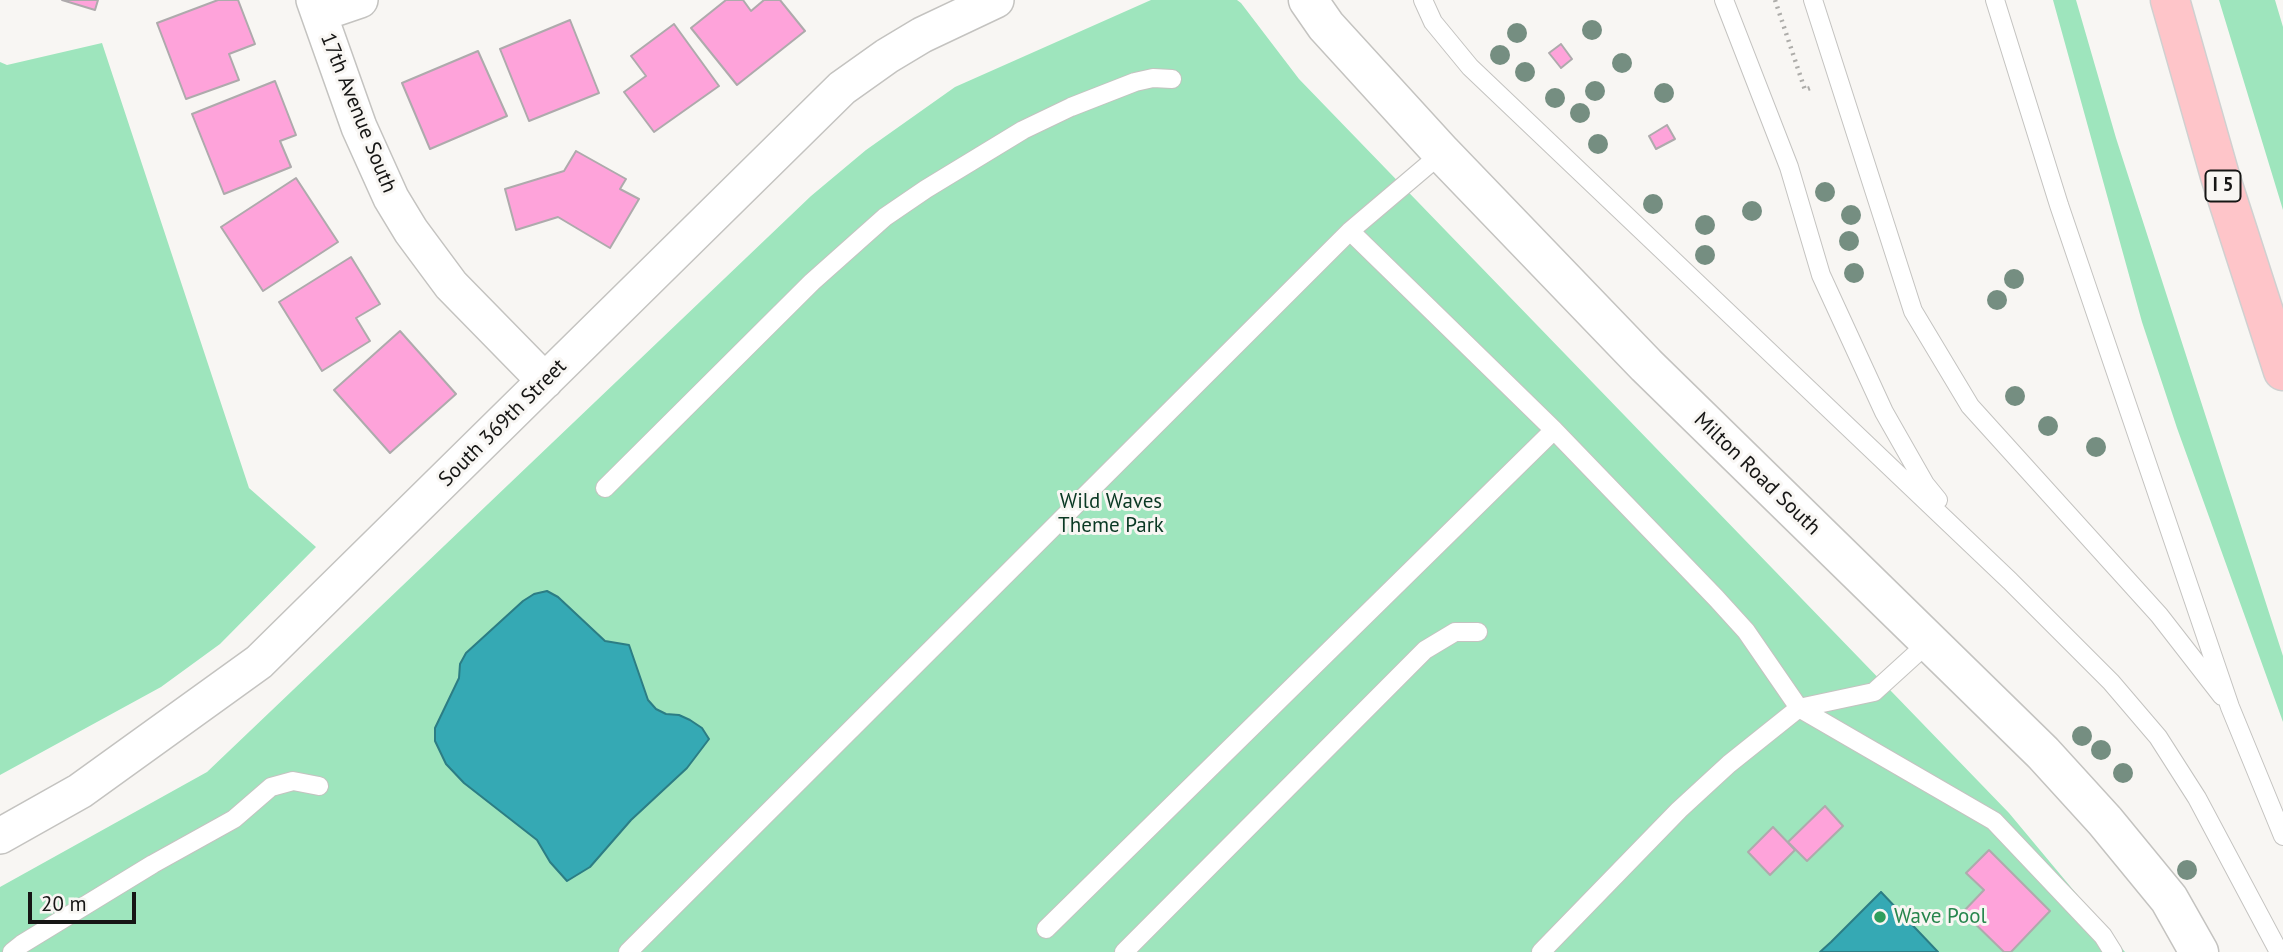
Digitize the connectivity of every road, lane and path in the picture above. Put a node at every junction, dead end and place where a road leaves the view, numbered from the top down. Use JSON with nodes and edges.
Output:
{"nodes":[{"id":1,"x":360,"y":0,"type":"edge"},
{"id":2,"x":996,"y":0,"type":"edge"},
{"id":3,"x":1308,"y":0,"type":"edge"},
{"id":4,"x":1724,"y":0,"type":"edge"},
{"id":5,"x":1775,"y":0,"type":"edge"},
{"id":6,"x":1813,"y":0,"type":"edge"},
{"id":7,"x":1995,"y":0,"type":"edge"},
{"id":8,"x":2170,"y":0,"type":"edge"},
{"id":9,"x":1423,"y":1,"type":"edge"},
{"id":10,"x":316,"y":7,"type":"edge"},
{"id":11,"x":1172,"y":79,"type":"dead end"},
{"id":12,"x":1837,"y":79,"type":"junction"},
{"id":13,"x":1442,"y":152,"type":"junction"},
{"id":14,"x":1349,"y":231,"type":"junction"},
{"id":15,"x":2283,"y":371,"type":"edge"},
{"id":16,"x":545,"y":381,"type":"junction"},
{"id":17,"x":1554,"y":430,"type":"junction"},
{"id":18,"x":605,"y":488,"type":"dead end"},
{"id":19,"x":2010,"y":581,"type":"junction"},
{"id":20,"x":1478,"y":632,"type":"dead end"},
{"id":21,"x":1929,"y":642,"type":"junction"},
{"id":22,"x":2230,"y":707,"type":"junction"},
{"id":23,"x":1799,"y":708,"type":"junction"},
{"id":24,"x":319,"y":786,"type":"dead end"},
{"id":25,"x":0,"y":836,"type":"edge"},
{"id":26,"x":2283,"y":836,"type":"edge"},
{"id":27,"x":1046,"y":929,"type":"dead end"},
{"id":28,"x":12,"y":952,"type":"edge"},
{"id":29,"x":628,"y":952,"type":"edge"},
{"id":30,"x":1124,"y":952,"type":"edge"},
{"id":31,"x":1541,"y":952,"type":"edge"},
{"id":32,"x":2113,"y":952,"type":"edge"},
{"id":33,"x":2199,"y":952,"type":"edge"},
{"id":34,"x":2279,"y":952,"type":"edge"}],
"edges":[{"from":1,"to":10,"type":"street"},
{"from":2,"to":16,"type":"street","name":"South 369th Street"},
{"from":3,"to":13,"type":"street","name":"Milton Road South"},
{"from":4,"to":19,"type":"lane"},
{"from":5,"to":12,"type":"path"},
{"from":6,"to":12,"type":"lane"},
{"from":7,"to":22,"type":"lane"},
{"from":8,"to":15,"type":"highway","number":"I 5"},
{"from":9,"to":19,"type":"lane"},
{"from":10,"to":16,"type":"street","name":"17th Avenue South"},
{"from":11,"to":18,"type":"lane"},
{"from":12,"to":22,"type":"lane"},
{"from":13,"to":14,"type":"lane"},
{"from":13,"to":21,"type":"street","name":"Milton Road South"},
{"from":14,"to":17,"type":"lane"},
{"from":14,"to":29,"type":"lane"},
{"from":16,"to":25,"type":"street","name":"South 369th Street"},
{"from":17,"to":23,"type":"lane"},
{"from":17,"to":27,"type":"lane"},
{"from":19,"to":34,"type":"lane"},
{"from":20,"to":30,"type":"lane"},
{"from":21,"to":23,"type":"lane"},
{"from":21,"to":33,"type":"street","name":"Milton Road South"},
{"from":22,"to":26,"type":"lane"},
{"from":23,"to":31,"type":"lane"},
{"from":23,"to":32,"type":"lane"},
{"from":24,"to":28,"type":"lane"}]}
